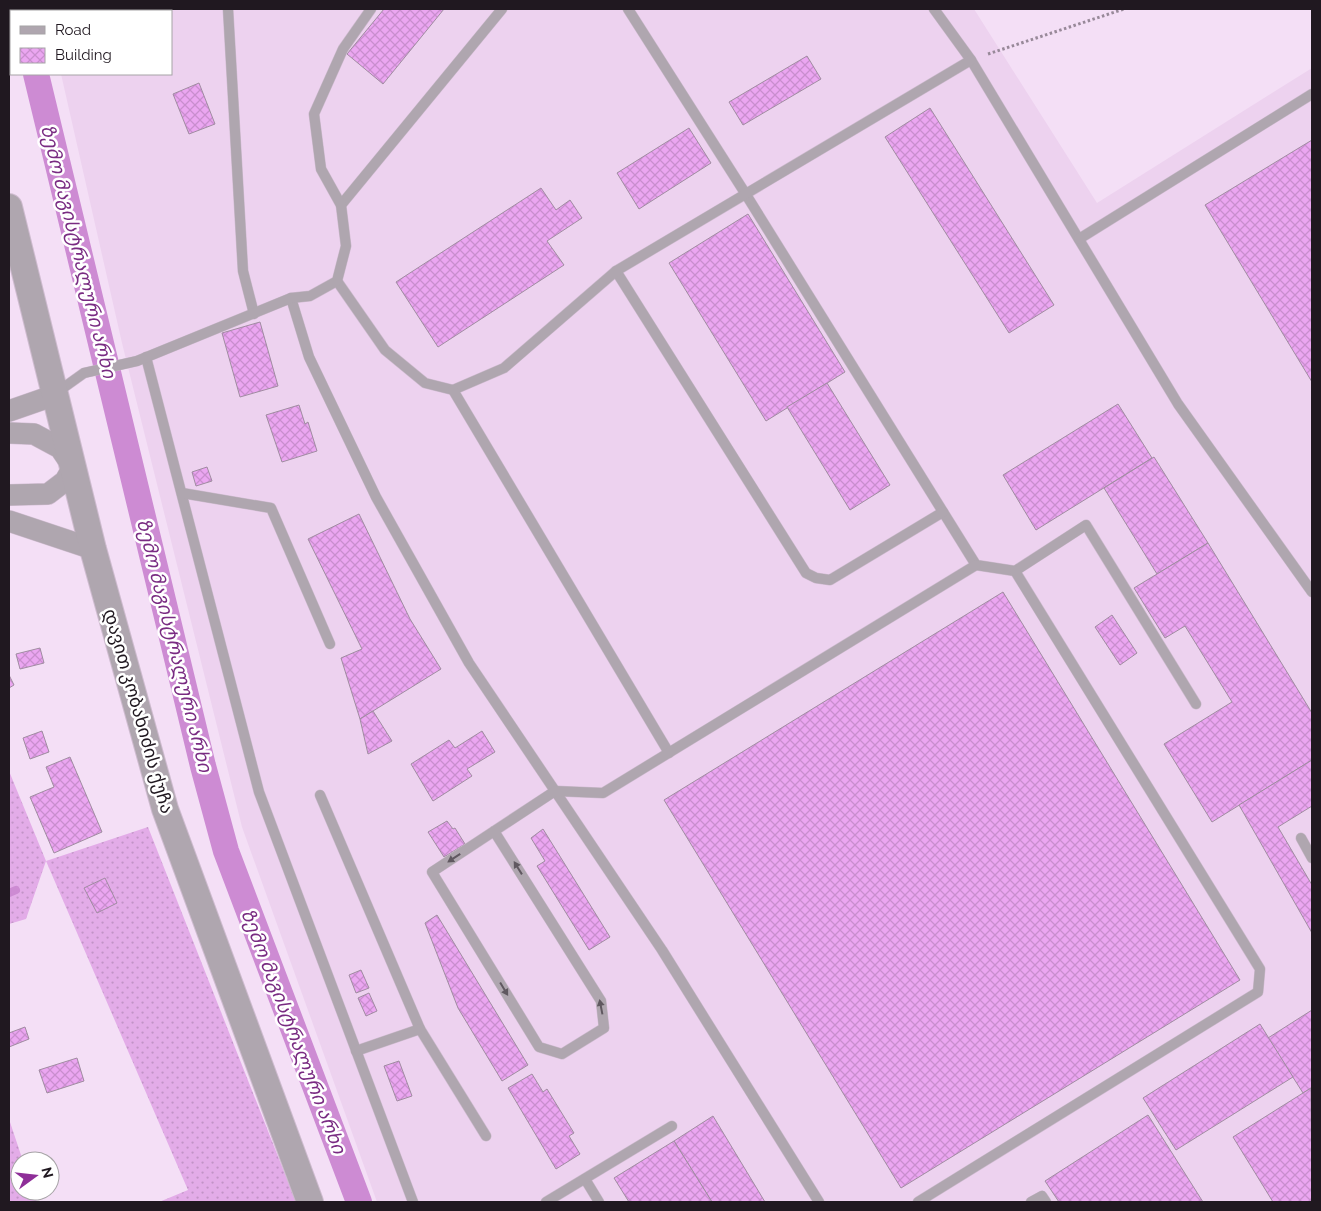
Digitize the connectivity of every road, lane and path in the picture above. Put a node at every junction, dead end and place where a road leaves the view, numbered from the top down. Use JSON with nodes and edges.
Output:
{"nodes":[{"id":1,"x":228,"y":9,"type":"edge"},
{"id":2,"x":371,"y":9,"type":"edge"},
{"id":3,"x":502,"y":9,"type":"edge"},
{"id":4,"x":628,"y":9,"type":"edge"},
{"id":5,"x":934,"y":9,"type":"edge"},
{"id":6,"x":1124,"y":9,"type":"edge"},
{"id":7,"x":971,"y":60,"type":"junction"},
{"id":8,"x":1312,"y":94,"type":"edge"},
{"id":9,"x":745,"y":193,"type":"junction"},
{"id":10,"x":340,"y":205,"type":"junction"},
{"id":11,"x":9,"y":207,"type":"edge"},
{"id":12,"x":1079,"y":239,"type":"junction"},
{"id":13,"x":616,"y":272,"type":"junction"},
{"id":14,"x":337,"y":280,"type":"junction"},
{"id":15,"x":291,"y":298,"type":"junction"},
{"id":16,"x":254,"y":314,"type":"junction"},
{"id":17,"x":142,"y":359,"type":"junction"},
{"id":18,"x":453,"y":390,"type":"junction"},
{"id":19,"x":54,"y":395,"type":"junction"},
{"id":20,"x":9,"y":411,"type":"edge"},
{"id":21,"x":9,"y":432,"type":"edge"},
{"id":22,"x":73,"y":468,"type":"junction"},
{"id":23,"x":182,"y":493,"type":"junction"},
{"id":24,"x":9,"y":495,"type":"edge"},
{"id":25,"x":943,"y":512,"type":"junction"},
{"id":26,"x":9,"y":521,"type":"edge"},
{"id":27,"x":93,"y":549,"type":"junction"},
{"id":28,"x":976,"y":565,"type":"junction"},
{"id":29,"x":1015,"y":571,"type":"junction"},
{"id":30,"x":1312,"y":592,"type":"edge"},
{"id":31,"x":330,"y":644,"type":"dead end"},
{"id":32,"x":1196,"y":704,"type":"dead end"},
{"id":33,"x":668,"y":753,"type":"junction"},
{"id":34,"x":555,"y":791,"type":"junction"},
{"id":35,"x":320,"y":795,"type":"dead end"},
{"id":36,"x":494,"y":831,"type":"junction"},
{"id":37,"x":1301,"y":838,"type":"dead end"},
{"id":38,"x":1312,"y":858,"type":"edge"},
{"id":39,"x":420,"y":1029,"type":"junction"},
{"id":40,"x":356,"y":1051,"type":"junction"},
{"id":41,"x":672,"y":1126,"type":"dead end"},
{"id":42,"x":486,"y":1136,"type":"dead end"},
{"id":43,"x":585,"y":1179,"type":"junction"},
{"id":44,"x":310,"y":1202,"type":"edge"},
{"id":45,"x":413,"y":1202,"type":"edge"},
{"id":46,"x":546,"y":1202,"type":"edge"},
{"id":47,"x":598,"y":1202,"type":"edge"},
{"id":48,"x":820,"y":1202,"type":"edge"},
{"id":49,"x":918,"y":1202,"type":"edge"},
{"id":50,"x":1031,"y":1202,"type":"edge"},
{"id":51,"x":1046,"y":1202,"type":"edge"}],
"edges":[{"from":1,"to":16,"type":"lane"},
{"from":2,"to":10,"type":"lane"},
{"from":3,"to":10,"type":"lane"},
{"from":4,"to":9,"type":"lane"},
{"from":5,"to":7,"type":"lane"},
{"from":6,"to":7,"type":"path"},
{"from":7,"to":9,"type":"lane"},
{"from":7,"to":12,"type":"lane"},
{"from":8,"to":12,"type":"lane"},
{"from":9,"to":13,"type":"lane"},
{"from":9,"to":25,"type":"lane"},
{"from":10,"to":14,"type":"lane"},
{"from":11,"to":19,"type":"street","name":"დავით კობახიძის ქუჩა"},
{"from":12,"to":30,"type":"lane"},
{"from":13,"to":18,"type":"lane"},
{"from":13,"to":25,"type":"lane"},
{"from":14,"to":15,"type":"lane"},
{"from":14,"to":18,"type":"lane"},
{"from":15,"to":16,"type":"lane"},
{"from":15,"to":34,"type":"lane"},
{"from":16,"to":17,"type":"lane"},
{"from":17,"to":19,"type":"lane"},
{"from":17,"to":23,"type":"lane"},
{"from":18,"to":33,"type":"lane"},
{"from":19,"to":20,"type":"street"},
{"from":19,"to":22,"type":"street","name":"დავით კობახიძის ქუჩა"},
{"from":21,"to":22,"type":"street"},
{"from":22,"to":24,"type":"street"},
{"from":22,"to":27,"type":"street","name":"დავით კობახიძის ქუჩა"},
{"from":23,"to":31,"type":"lane"},
{"from":23,"to":40,"type":"lane"},
{"from":25,"to":28,"type":"lane"},
{"from":26,"to":27,"type":"street"},
{"from":27,"to":44,"type":"street","name":"დავით კობახიძის ქუჩა"},
{"from":28,"to":29,"type":"lane"},
{"from":28,"to":33,"type":"lane"},
{"from":29,"to":32,"type":"lane"},
{"from":29,"to":49,"type":"lane"},
{"from":33,"to":34,"type":"lane"},
{"from":34,"to":36,"type":"lane"},
{"from":34,"to":48,"type":"lane"},
{"from":35,"to":39,"type":"lane"},
{"from":36,"to":36,"type":"lane","one_way":true},
{"from":37,"to":38,"type":"lane"},
{"from":39,"to":40,"type":"lane"},
{"from":39,"to":42,"type":"lane"},
{"from":40,"to":45,"type":"lane"},
{"from":41,"to":43,"type":"lane"},
{"from":43,"to":46,"type":"lane"},
{"from":43,"to":47,"type":"lane"},
{"from":50,"to":51,"type":"lane"}]}
